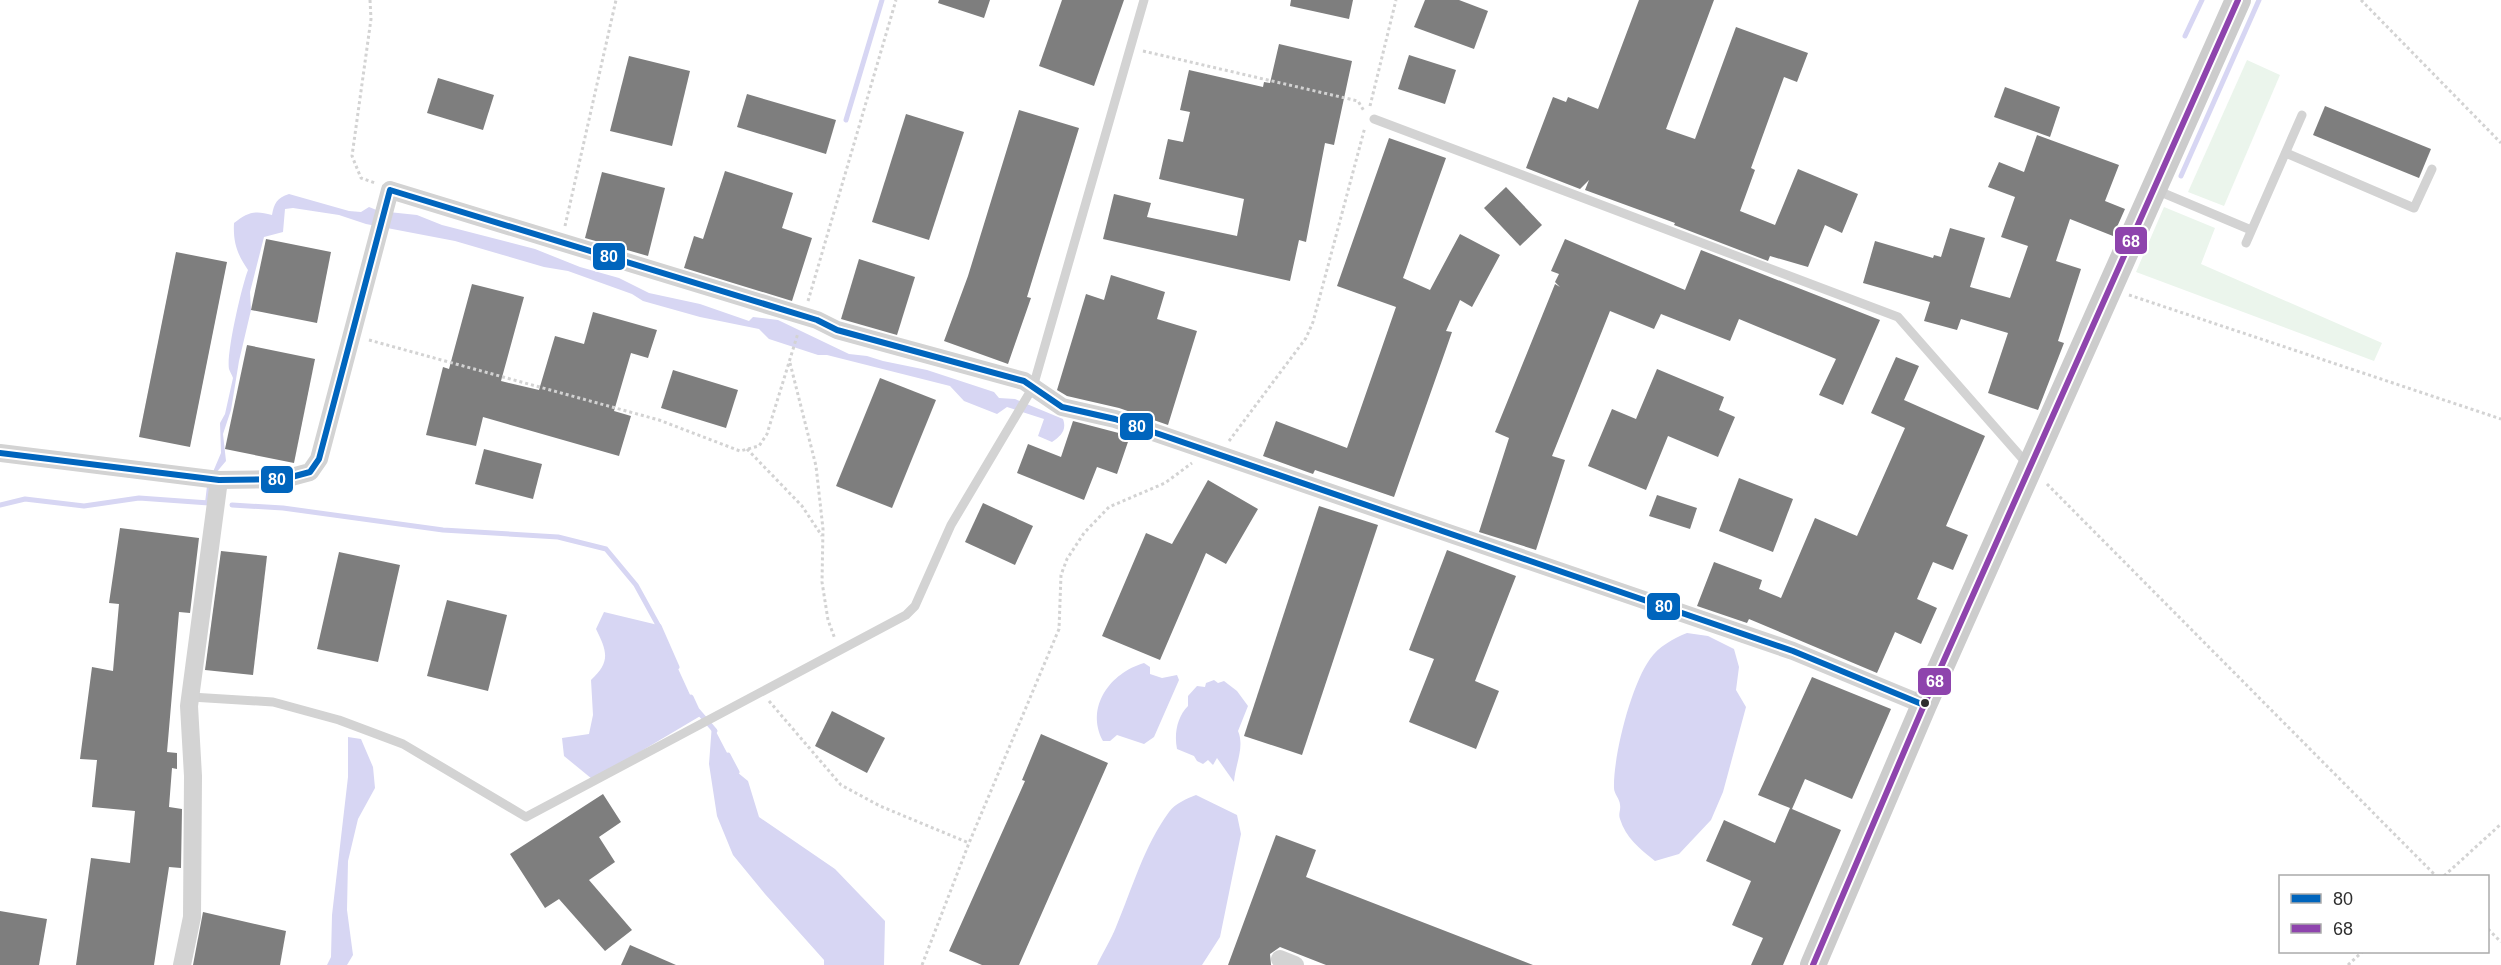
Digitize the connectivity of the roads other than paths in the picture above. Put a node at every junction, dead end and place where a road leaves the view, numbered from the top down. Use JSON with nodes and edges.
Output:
{"nodes":[{"id":1,"x":1144,"y":0,"type":"edge"},
{"id":2,"x":2238,"y":0,"type":"edge"},
{"id":3,"x":2302,"y":115,"type":"dead end"},
{"id":4,"x":1371,"y":118,"type":"road end"},
{"id":5,"x":2286,"y":153,"type":"junction"},
{"id":6,"x":2432,"y":169,"type":"dead end"},
{"id":7,"x":2154,"y":189,"type":"junction"},
{"id":8,"x":2252,"y":230,"type":"junction"},
{"id":9,"x":2246,"y":243,"type":"dead end"},
{"id":10,"x":1033,"y":387,"type":"junction"},
{"id":11,"x":0,"y":453,"type":"edge"},
{"id":12,"x":2031,"y":468,"type":"junction"},
{"id":13,"x":219,"y":480,"type":"junction"},
{"id":14,"x":191,"y":697,"type":"junction"},
{"id":15,"x":1924,"y":705,"type":"junction"},
{"id":16,"x":182,"y":965,"type":"edge"},
{"id":17,"x":1813,"y":965,"type":"edge"}],
"edges":[{"from":1,"to":10,"type":"lane"},
{"from":2,"to":7,"type":"main road"},
{"from":3,"to":5,"type":"lane"},
{"from":4,"to":12,"type":"lane"},
{"from":5,"to":6,"type":"lane"},
{"from":5,"to":8,"type":"lane"},
{"from":7,"to":8,"type":"lane"},
{"from":7,"to":12,"type":"main road"},
{"from":8,"to":9,"type":"lane"},
{"from":10,"to":13,"type":"street"},
{"from":10,"to":14,"type":"lane"},
{"from":10,"to":15,"type":"street"},
{"from":11,"to":13,"type":"street"},
{"from":12,"to":15,"type":"main road"},
{"from":13,"to":14,"type":"street"},
{"from":14,"to":16,"type":"street"},
{"from":15,"to":17,"type":"main road"}]}
